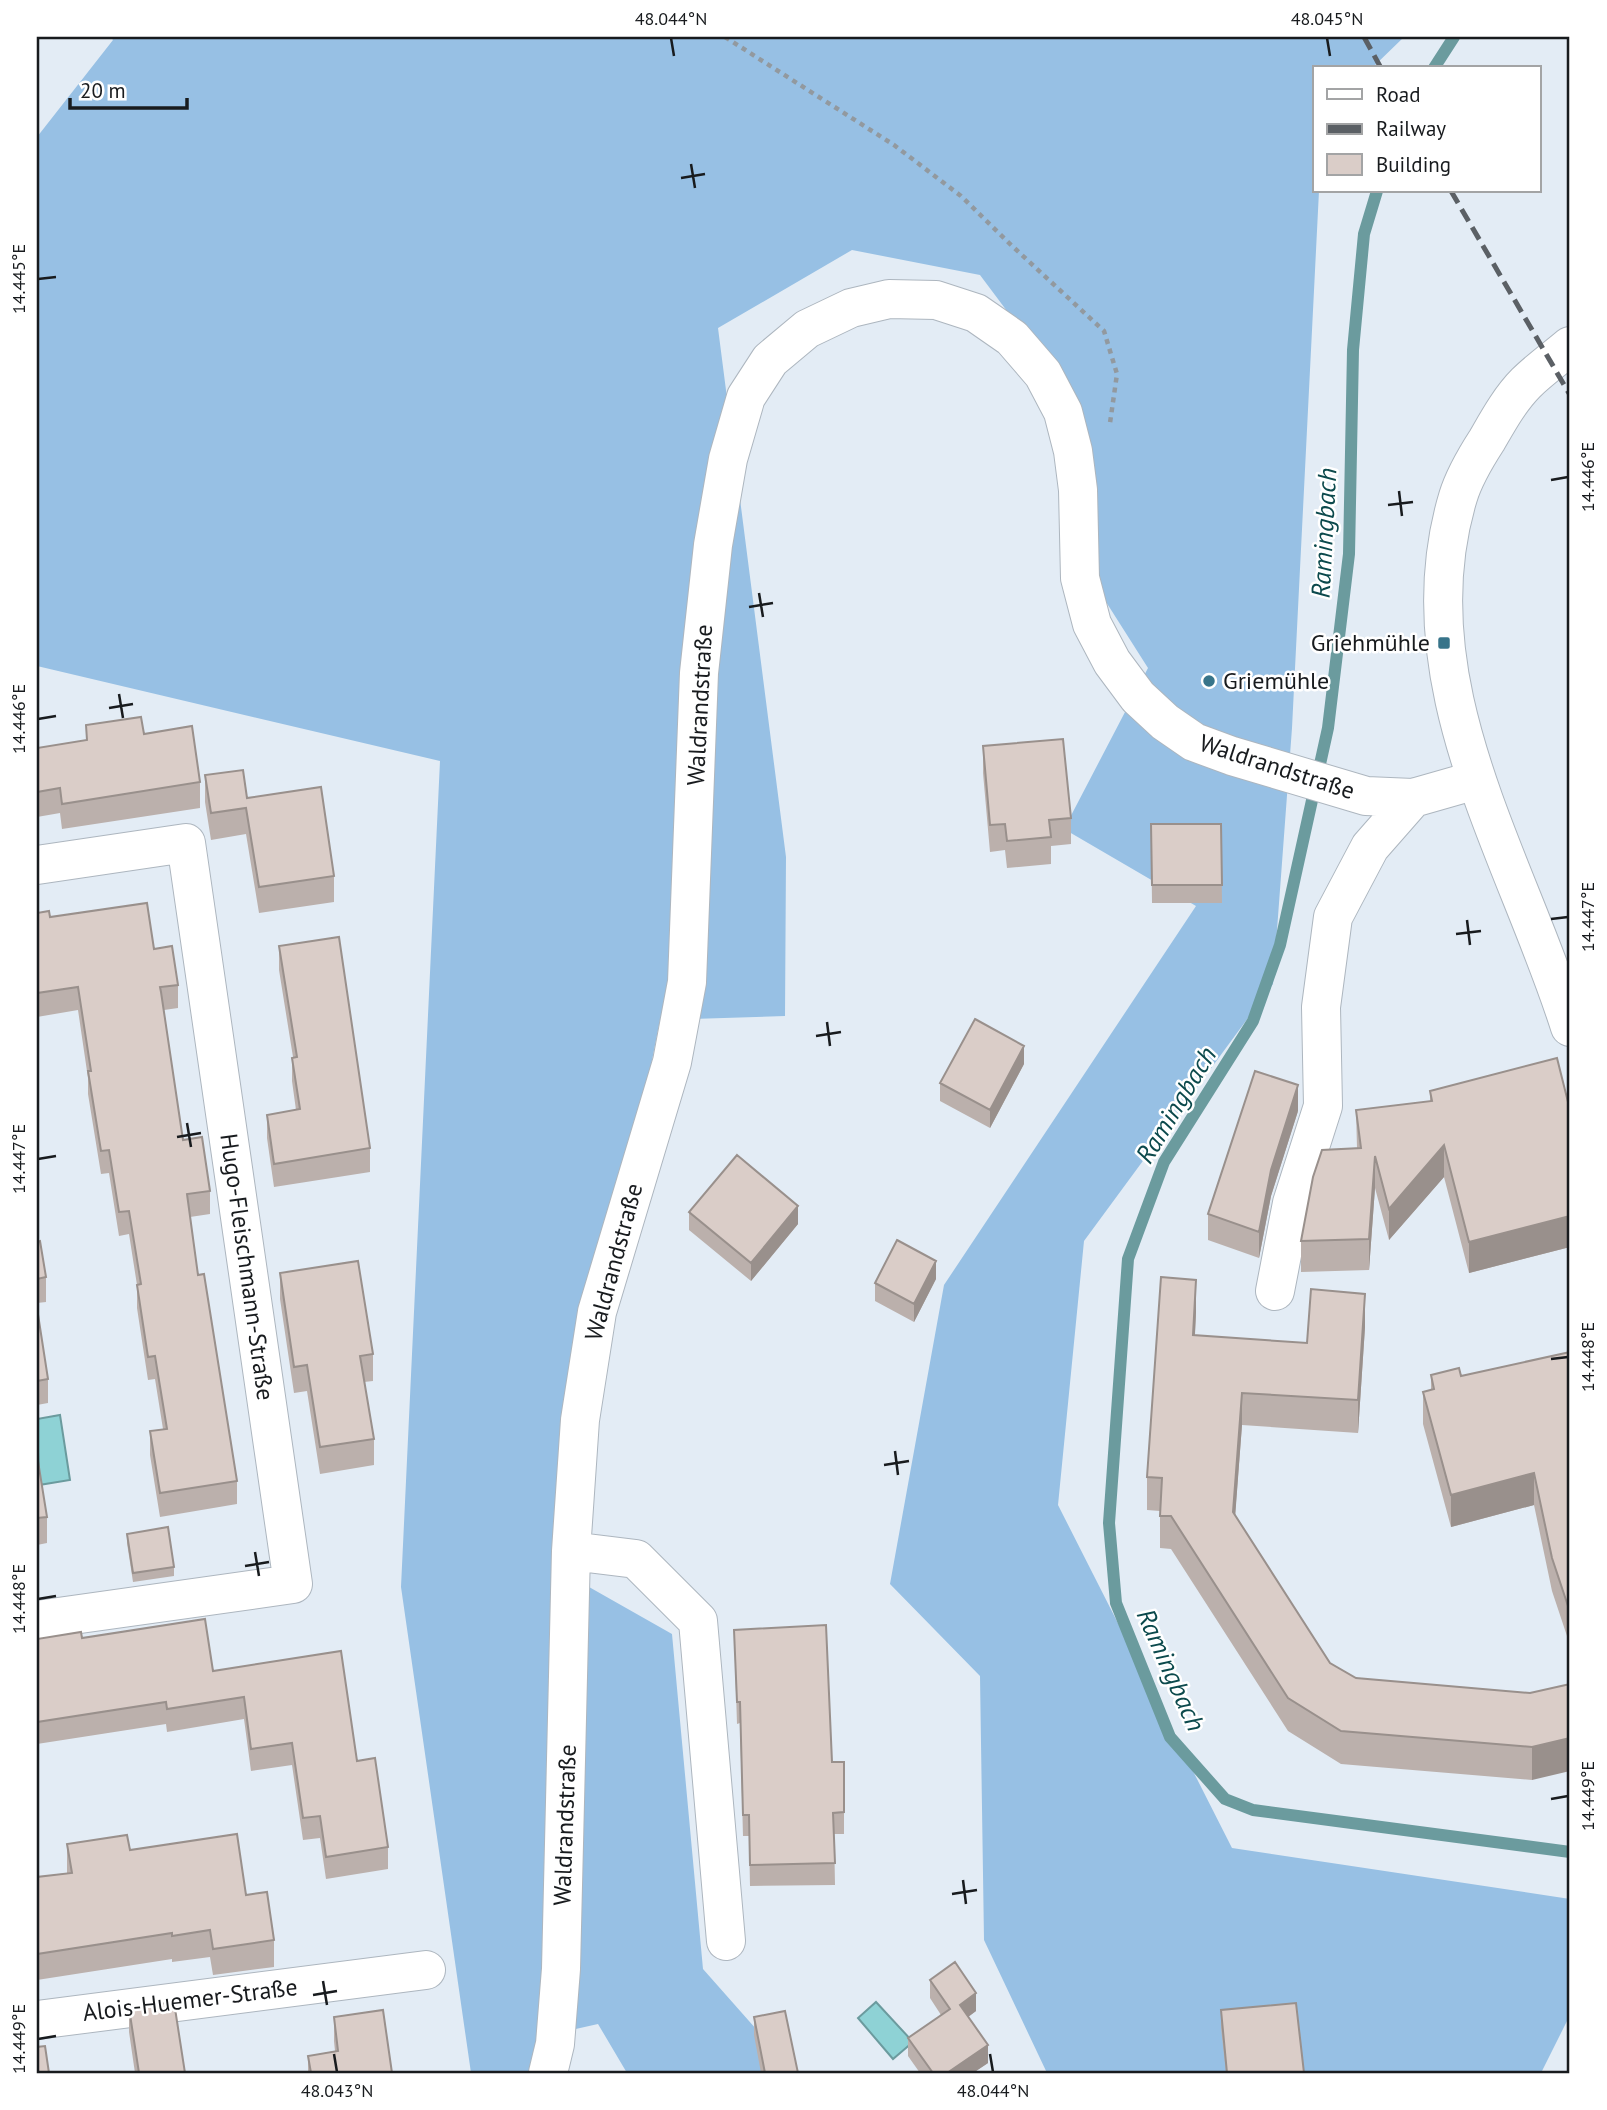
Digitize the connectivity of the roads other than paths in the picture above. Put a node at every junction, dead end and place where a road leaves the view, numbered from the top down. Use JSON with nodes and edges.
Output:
{"nodes":[{"id":1,"x":1570,"y":345,"type":"edge"},
{"id":2,"x":1476,"y":780,"type":"junction"},
{"id":3,"x":1413,"y":798,"type":"junction"},
{"id":4,"x":37,"y":865,"type":"edge"},
{"id":5,"x":1570,"y":1027,"type":"edge"},
{"id":6,"x":1275,"y":1291,"type":"dead end"},
{"id":7,"x":571,"y":1551,"type":"junction"},
{"id":8,"x":37,"y":1620,"type":"edge"},
{"id":9,"x":726,"y":1941,"type":"dead end"},
{"id":10,"x":426,"y":1970,"type":"dead end"},
{"id":11,"x":37,"y":2020,"type":"edge"},
{"id":12,"x":548,"y":2073,"type":"edge"}],
"edges":[{"from":1,"to":2,"type":"street"},
{"from":2,"to":3,"type":"street","name":"Waldrandstraße"},
{"from":2,"to":5,"type":"street"},
{"from":3,"to":6,"type":"street"},
{"from":3,"to":7,"type":"street","name":"Waldrandstraße"},
{"from":4,"to":8,"type":"street","name":"Hugo-Fleischmann-Straße"},
{"from":7,"to":9,"type":"street"},
{"from":7,"to":12,"type":"street","name":"Waldrandstraße"},
{"from":10,"to":11,"type":"street","name":"Alois-Huemer-Straße"}]}
